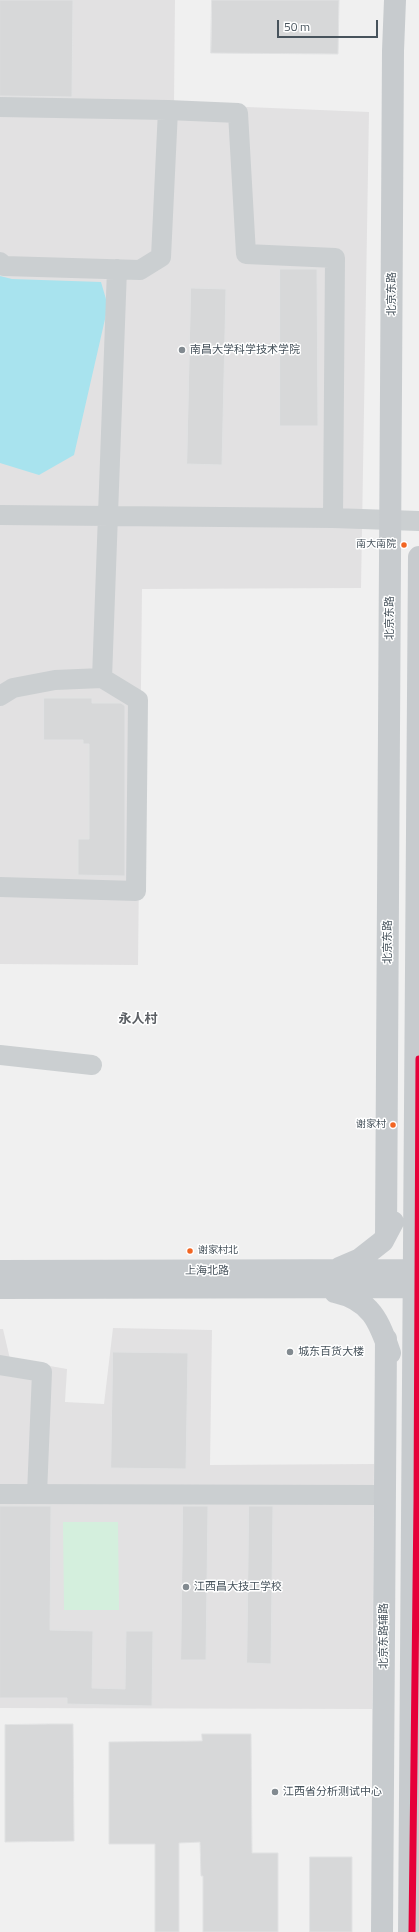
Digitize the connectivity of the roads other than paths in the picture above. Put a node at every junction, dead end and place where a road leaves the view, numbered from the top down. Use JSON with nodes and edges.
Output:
{"nodes":[{"id":1,"x":395,"y":0,"type":"edge"},
{"id":2,"x":0,"y":107,"type":"edge"},
{"id":3,"x":168,"y":110,"type":"junction"},
{"id":4,"x":0,"y":262,"type":"edge"},
{"id":5,"x":117,"y":269,"type":"junction"},
{"id":6,"x":0,"y":515,"type":"edge"},
{"id":7,"x":109,"y":516,"type":"junction"},
{"id":8,"x":333,"y":518,"type":"junction"},
{"id":9,"x":391,"y":520,"type":"junction"},
{"id":10,"x":419,"y":521,"type":"edge"},
{"id":11,"x":419,"y":557,"type":"edge"},
{"id":12,"x":102,"y":678,"type":"junction"},
{"id":13,"x":0,"y":696,"type":"edge"},
{"id":14,"x":0,"y":887,"type":"edge"},
{"id":15,"x":0,"y":1055,"type":"edge"},
{"id":16,"x":92,"y":1065,"type":"dead end"},
{"id":17,"x":415,"y":1165,"type":"junction"},
{"id":18,"x":386,"y":1235,"type":"junction"},
{"id":19,"x":333,"y":1270,"type":"junction"},
{"id":20,"x":0,"y":1271,"type":"edge"},
{"id":21,"x":416,"y":1279,"type":"edge"},
{"id":22,"x":0,"y":1288,"type":"edge"},
{"id":23,"x":314,"y":1288,"type":"junction"},
{"id":24,"x":386,"y":1339,"type":"junction"},
{"id":25,"x":0,"y":1365,"type":"edge"},
{"id":26,"x":412,"y":1422,"type":"junction"},
{"id":27,"x":0,"y":1494,"type":"edge"},
{"id":28,"x":37,"y":1494,"type":"junction"},
{"id":29,"x":385,"y":1495,"type":"junction"},
{"id":30,"x":382,"y":1932,"type":"edge"},
{"id":31,"x":409,"y":1932,"type":"edge"}],
"edges":[{"from":1,"to":9,"type":"main road","name":"北京东路"},
{"from":2,"to":3,"type":"lane"},
{"from":3,"to":5,"type":"lane"},
{"from":3,"to":8,"type":"lane"},
{"from":4,"to":5,"type":"lane"},
{"from":5,"to":7,"type":"lane"},
{"from":6,"to":7,"type":"lane"},
{"from":7,"to":8,"type":"lane"},
{"from":7,"to":12,"type":"lane"},
{"from":8,"to":9,"type":"lane"},
{"from":9,"to":10,"type":"lane"},
{"from":9,"to":18,"type":"main road","name":"北京东路"},
{"from":11,"to":17,"type":"main road"},
{"from":12,"to":13,"type":"lane"},
{"from":12,"to":14,"type":"lane"},
{"from":15,"to":16,"type":"lane"},
{"from":17,"to":18,"type":"main road"},
{"from":17,"to":21,"type":"main road"},
{"from":18,"to":19,"type":"main road"},
{"from":19,"to":20,"type":"main road","name":"上海北路"},
{"from":19,"to":21,"type":"main road","name":"上海北路"},
{"from":21,"to":23,"type":"main road","name":"上海北路"},
{"from":21,"to":26,"type":"main road"},
{"from":22,"to":23,"type":"main road","name":"上海北路"},
{"from":23,"to":24,"type":"main road"},
{"from":24,"to":26,"type":"main road"},
{"from":24,"to":29,"type":"main road","name":"北京东路辅路"},
{"from":25,"to":28,"type":"lane"},
{"from":26,"to":31,"type":"main road"},
{"from":27,"to":28,"type":"lane"},
{"from":28,"to":29,"type":"lane"},
{"from":29,"to":30,"type":"main road","name":"北京东路辅路"}]}
